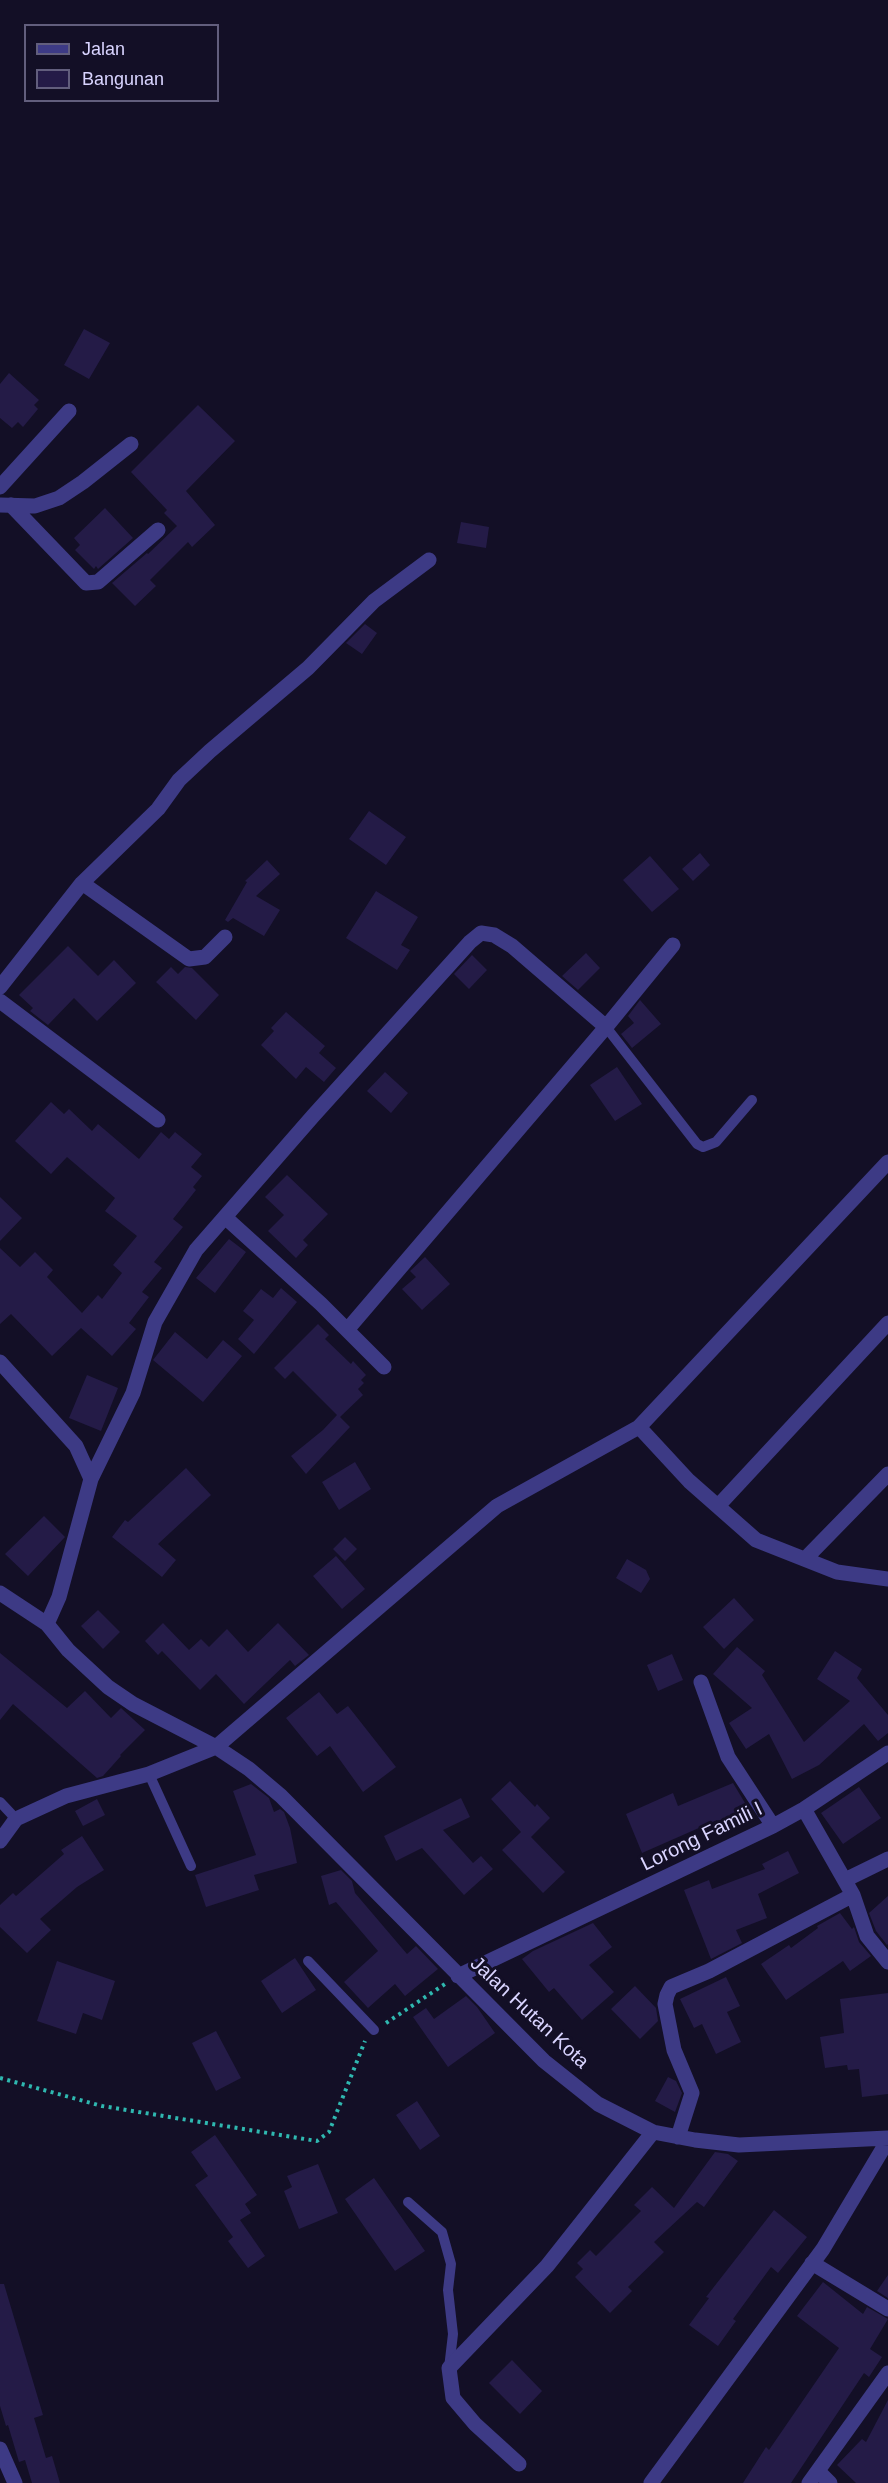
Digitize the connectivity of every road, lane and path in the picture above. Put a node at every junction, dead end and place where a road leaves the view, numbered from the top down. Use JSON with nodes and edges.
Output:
{"nodes":[{"id":1,"x":69,"y":411,"type":"dead end"},
{"id":2,"x":131,"y":444,"type":"dead end"},
{"id":3,"x":0,"y":487,"type":"edge"},
{"id":4,"x":5,"y":505,"type":"edge"},
{"id":5,"x":158,"y":530,"type":"dead end"},
{"id":6,"x":429,"y":560,"type":"dead end"},
{"id":7,"x":82,"y":883,"type":"junction"},
{"id":8,"x":225,"y":937,"type":"dead end"},
{"id":9,"x":673,"y":945,"type":"dead end"},
{"id":10,"x":0,"y":987,"type":"edge"},
{"id":11,"x":0,"y":1001,"type":"edge"},
{"id":12,"x":606,"y":1027,"type":"junction"},
{"id":13,"x":752,"y":1100,"type":"dead end"},
{"id":14,"x":158,"y":1120,"type":"dead end"},
{"id":15,"x":888,"y":1162,"type":"edge"},
{"id":16,"x":226,"y":1218,"type":"junction"},
{"id":17,"x":888,"y":1323,"type":"edge"},
{"id":18,"x":346,"y":1330,"type":"junction"},
{"id":19,"x":0,"y":1362,"type":"edge"},
{"id":20,"x":384,"y":1367,"type":"dead end"},
{"id":21,"x":639,"y":1427,"type":"junction"},
{"id":22,"x":888,"y":1474,"type":"edge"},
{"id":23,"x":92,"y":1479,"type":"junction"},
{"id":24,"x":718,"y":1506,"type":"junction"},
{"id":25,"x":806,"y":1559,"type":"junction"},
{"id":26,"x":888,"y":1579,"type":"edge"},
{"id":27,"x":0,"y":1593,"type":"edge"},
{"id":28,"x":47,"y":1624,"type":"junction"},
{"id":29,"x":701,"y":1682,"type":"dead end"},
{"id":30,"x":216,"y":1747,"type":"junction"},
{"id":31,"x":888,"y":1753,"type":"edge"},
{"id":32,"x":149,"y":1774,"type":"junction"},
{"id":33,"x":0,"y":1802,"type":"edge"},
{"id":34,"x":804,"y":1809,"type":"junction"},
{"id":35,"x":16,"y":1819,"type":"junction"},
{"id":36,"x":773,"y":1826,"type":"junction"},
{"id":37,"x":0,"y":1841,"type":"edge"},
{"id":38,"x":888,"y":1859,"type":"edge"},
{"id":39,"x":191,"y":1866,"type":"dead end"},
{"id":40,"x":845,"y":1880,"type":"junction"},
{"id":41,"x":853,"y":1895,"type":"junction"},
{"id":42,"x":308,"y":1961,"type":"dead end"},
{"id":43,"x":888,"y":1962,"type":"edge"},
{"id":44,"x":458,"y":1976,"type":"junction"},
{"id":45,"x":374,"y":2030,"type":"junction"},
{"id":46,"x":0,"y":2078,"type":"edge"},
{"id":47,"x":653,"y":2132,"type":"junction"},
{"id":48,"x":678,"y":2137,"type":"junction"},
{"id":49,"x":888,"y":2139,"type":"edge"},
{"id":50,"x":408,"y":2202,"type":"dead end"},
{"id":51,"x":812,"y":2263,"type":"junction"},
{"id":52,"x":888,"y":2309,"type":"edge"},
{"id":53,"x":449,"y":2368,"type":"junction"},
{"id":54,"x":888,"y":2373,"type":"edge"},
{"id":55,"x":0,"y":2449,"type":"edge"},
{"id":56,"x":519,"y":2464,"type":"dead end"},
{"id":57,"x":814,"y":2477,"type":"edge"},
{"id":58,"x":15,"y":2483,"type":"edge"},
{"id":59,"x":651,"y":2483,"type":"edge"},
{"id":60,"x":830,"y":2483,"type":"edge"}],
"edges":[{"from":1,"to":3,"type":"street"},
{"from":2,"to":4,"type":"street"},
{"from":4,"to":5,"type":"street"},
{"from":6,"to":7,"type":"street"},
{"from":7,"to":8,"type":"street"},
{"from":7,"to":10,"type":"street"},
{"from":9,"to":12,"type":"street"},
{"from":11,"to":14,"type":"street"},
{"from":12,"to":13,"type":"lane"},
{"from":12,"to":16,"type":"street"},
{"from":12,"to":18,"type":"street"},
{"from":15,"to":21,"type":"street"},
{"from":16,"to":18,"type":"street"},
{"from":16,"to":23,"type":"street"},
{"from":17,"to":24,"type":"street"},
{"from":18,"to":20,"type":"street"},
{"from":19,"to":23,"type":"street"},
{"from":21,"to":24,"type":"street"},
{"from":21,"to":30,"type":"street"},
{"from":22,"to":25,"type":"street"},
{"from":23,"to":28,"type":"street"},
{"from":24,"to":25,"type":"street"},
{"from":25,"to":26,"type":"street"},
{"from":27,"to":28,"type":"street","name":"Jalan Hutan Kota"},
{"from":28,"to":30,"type":"street","name":"Jalan Hutan Kota"},
{"from":29,"to":36,"type":"street"},
{"from":30,"to":32,"type":"street"},
{"from":30,"to":44,"type":"street","name":"Jalan Hutan Kota"},
{"from":31,"to":34,"type":"street","name":"Lorong Famili I"},
{"from":32,"to":35,"type":"street"},
{"from":32,"to":39,"type":"lane"},
{"from":33,"to":35,"type":"lane"},
{"from":34,"to":36,"type":"street","name":"Lorong Famili I"},
{"from":34,"to":40,"type":"street"},
{"from":35,"to":37,"type":"street"},
{"from":36,"to":44,"type":"street","name":"Lorong Famili I"},
{"from":38,"to":40,"type":"street"},
{"from":40,"to":41,"type":"street"},
{"from":41,"to":43,"type":"street"},
{"from":41,"to":48,"type":"street"},
{"from":42,"to":45,"type":"lane"},
{"from":44,"to":45,"type":"path"},
{"from":44,"to":47,"type":"street","name":"Jalan Hutan Kota"},
{"from":45,"to":46,"type":"path"},
{"from":47,"to":48,"type":"street","name":"Jalan Hutan Kota"},
{"from":47,"to":53,"type":"street"},
{"from":48,"to":49,"type":"street","name":"Jalan Hutan Kota"},
{"from":49,"to":51,"type":"street"},
{"from":50,"to":53,"type":"lane"},
{"from":51,"to":52,"type":"street"},
{"from":51,"to":59,"type":"street"},
{"from":53,"to":56,"type":"street"},
{"from":54,"to":57,"type":"street"},
{"from":55,"to":58,"type":"street"},
{"from":57,"to":60,"type":"street"}]}
